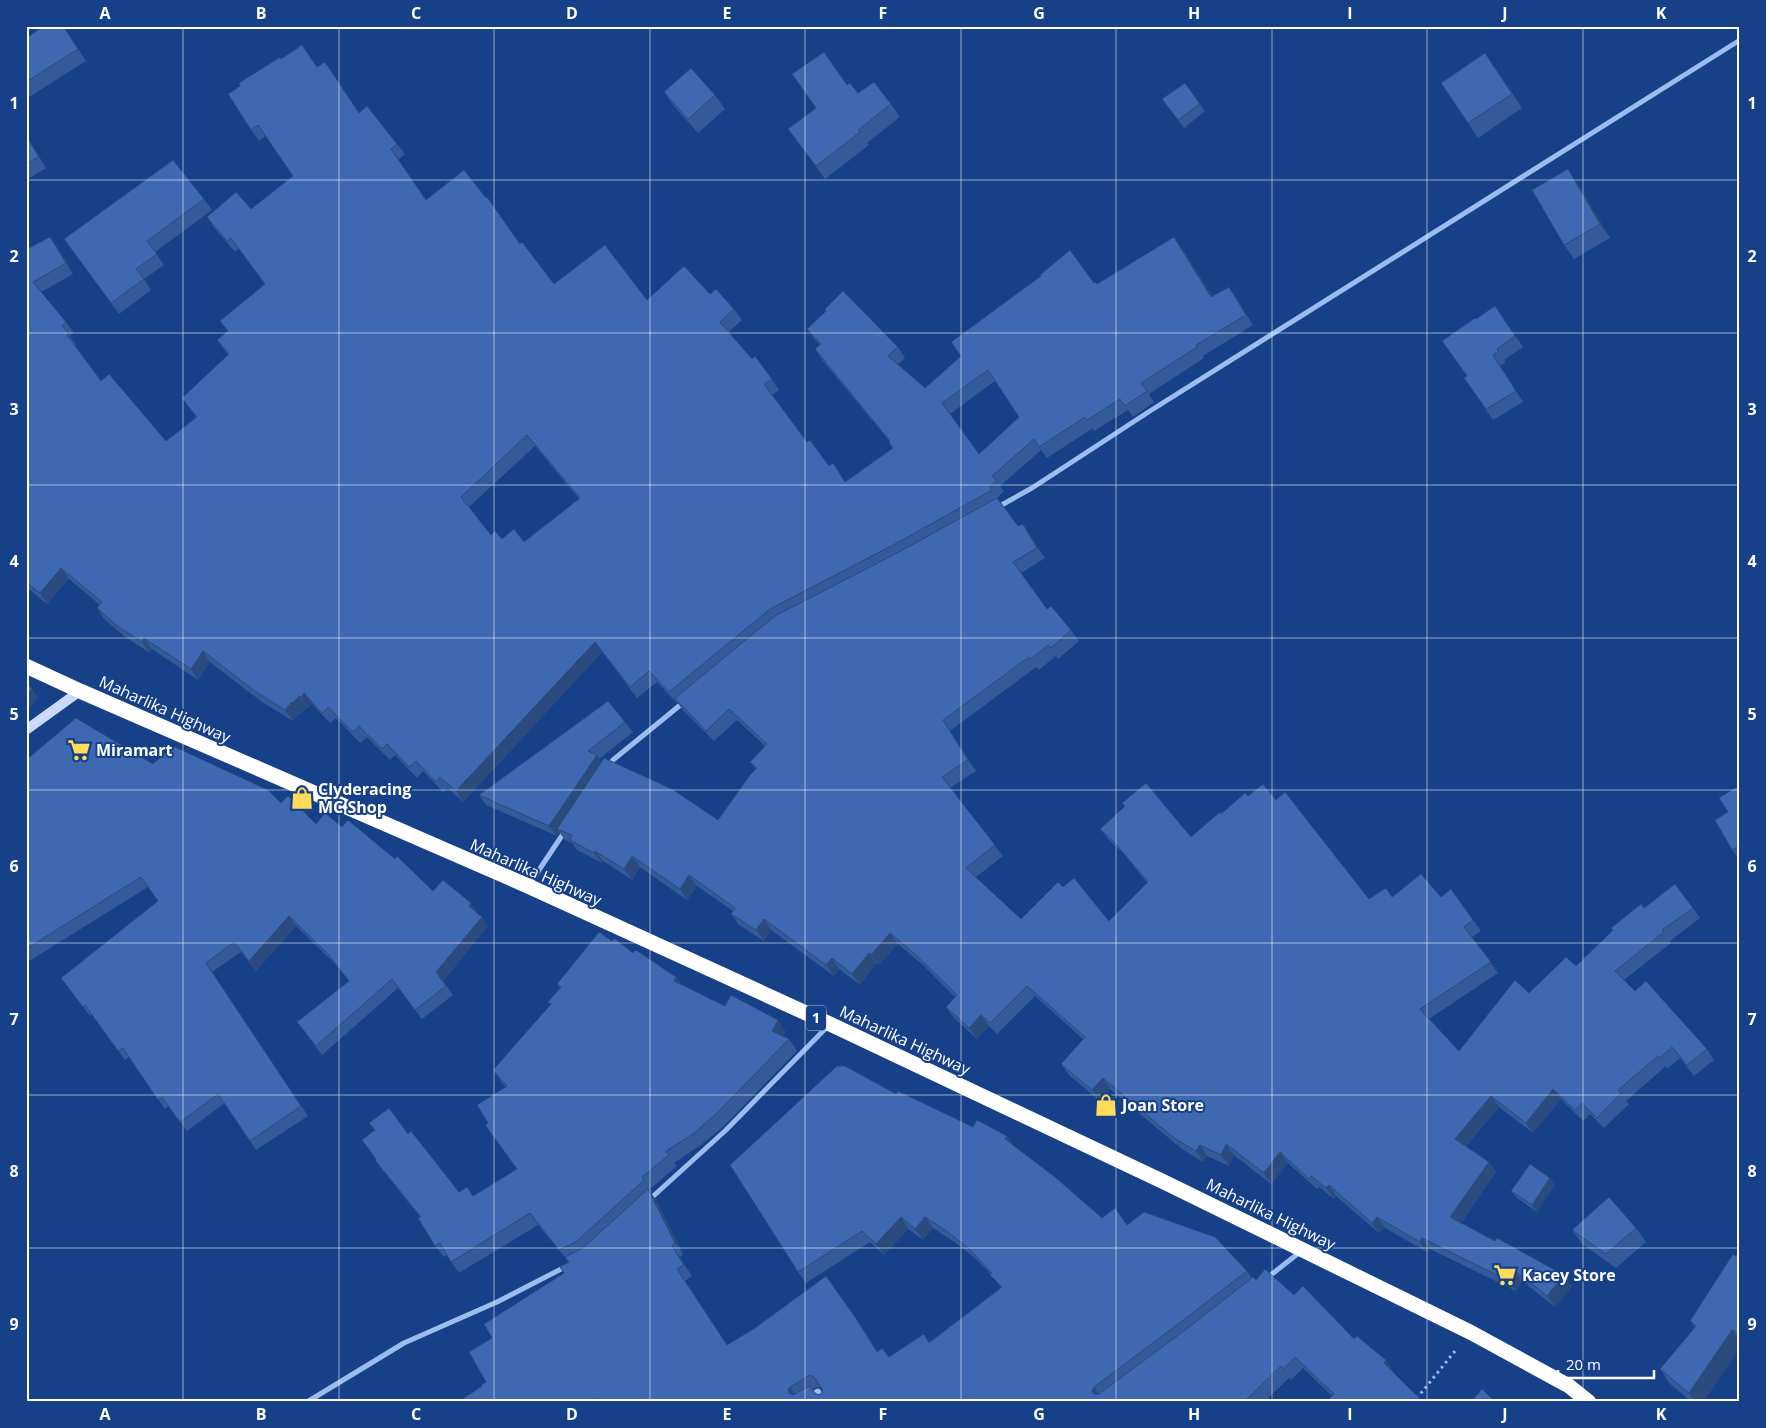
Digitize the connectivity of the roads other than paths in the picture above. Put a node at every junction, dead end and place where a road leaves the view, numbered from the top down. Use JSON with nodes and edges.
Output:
{"nodes":[{"id":1,"x":1740,"y":40,"type":"edge"},
{"id":2,"x":989,"y":512,"type":"edge"},
{"id":3,"x":26,"y":666,"type":"edge"},
{"id":4,"x":80,"y":691,"type":"junction"},
{"id":5,"x":689,"y":698,"type":"edge"},
{"id":6,"x":26,"y":730,"type":"edge"},
{"id":7,"x":608,"y":768,"type":"edge"},
{"id":8,"x":570,"y":823,"type":"edge"},
{"id":9,"x":528,"y":886,"type":"junction"},
{"id":10,"x":830,"y":1024,"type":"junction"},
{"id":11,"x":646,"y":1203,"type":"edge"},
{"id":12,"x":1304,"y":1249,"type":"junction"},
{"id":13,"x":571,"y":1264,"type":"edge"},
{"id":14,"x":1260,"y":1284,"type":"edge"},
{"id":15,"x":308,"y":1402,"type":"edge"},
{"id":16,"x":800,"y":1402,"type":"edge"},
{"id":17,"x":826,"y":1402,"type":"edge"},
{"id":18,"x":1590,"y":1402,"type":"edge"}],
"edges":[{"from":1,"to":2,"type":"street"},
{"from":3,"to":4,"type":"highway","name":"Maharlika Highway","number":"1"},
{"from":4,"to":6,"type":"street"},
{"from":4,"to":9,"type":"highway","name":"Maharlika Highway","number":"1"},
{"from":5,"to":7,"type":"street"},
{"from":8,"to":9,"type":"street"},
{"from":9,"to":10,"type":"highway","name":"Maharlika Highway","number":"1"},
{"from":10,"to":11,"type":"street"},
{"from":10,"to":12,"type":"highway","name":"Maharlika Highway","number":"1"},
{"from":12,"to":14,"type":"street"},
{"from":12,"to":18,"type":"highway","name":"Maharlika Highway","number":"1"},
{"from":13,"to":15,"type":"street"},
{"from":16,"to":17,"type":"street"}]}
